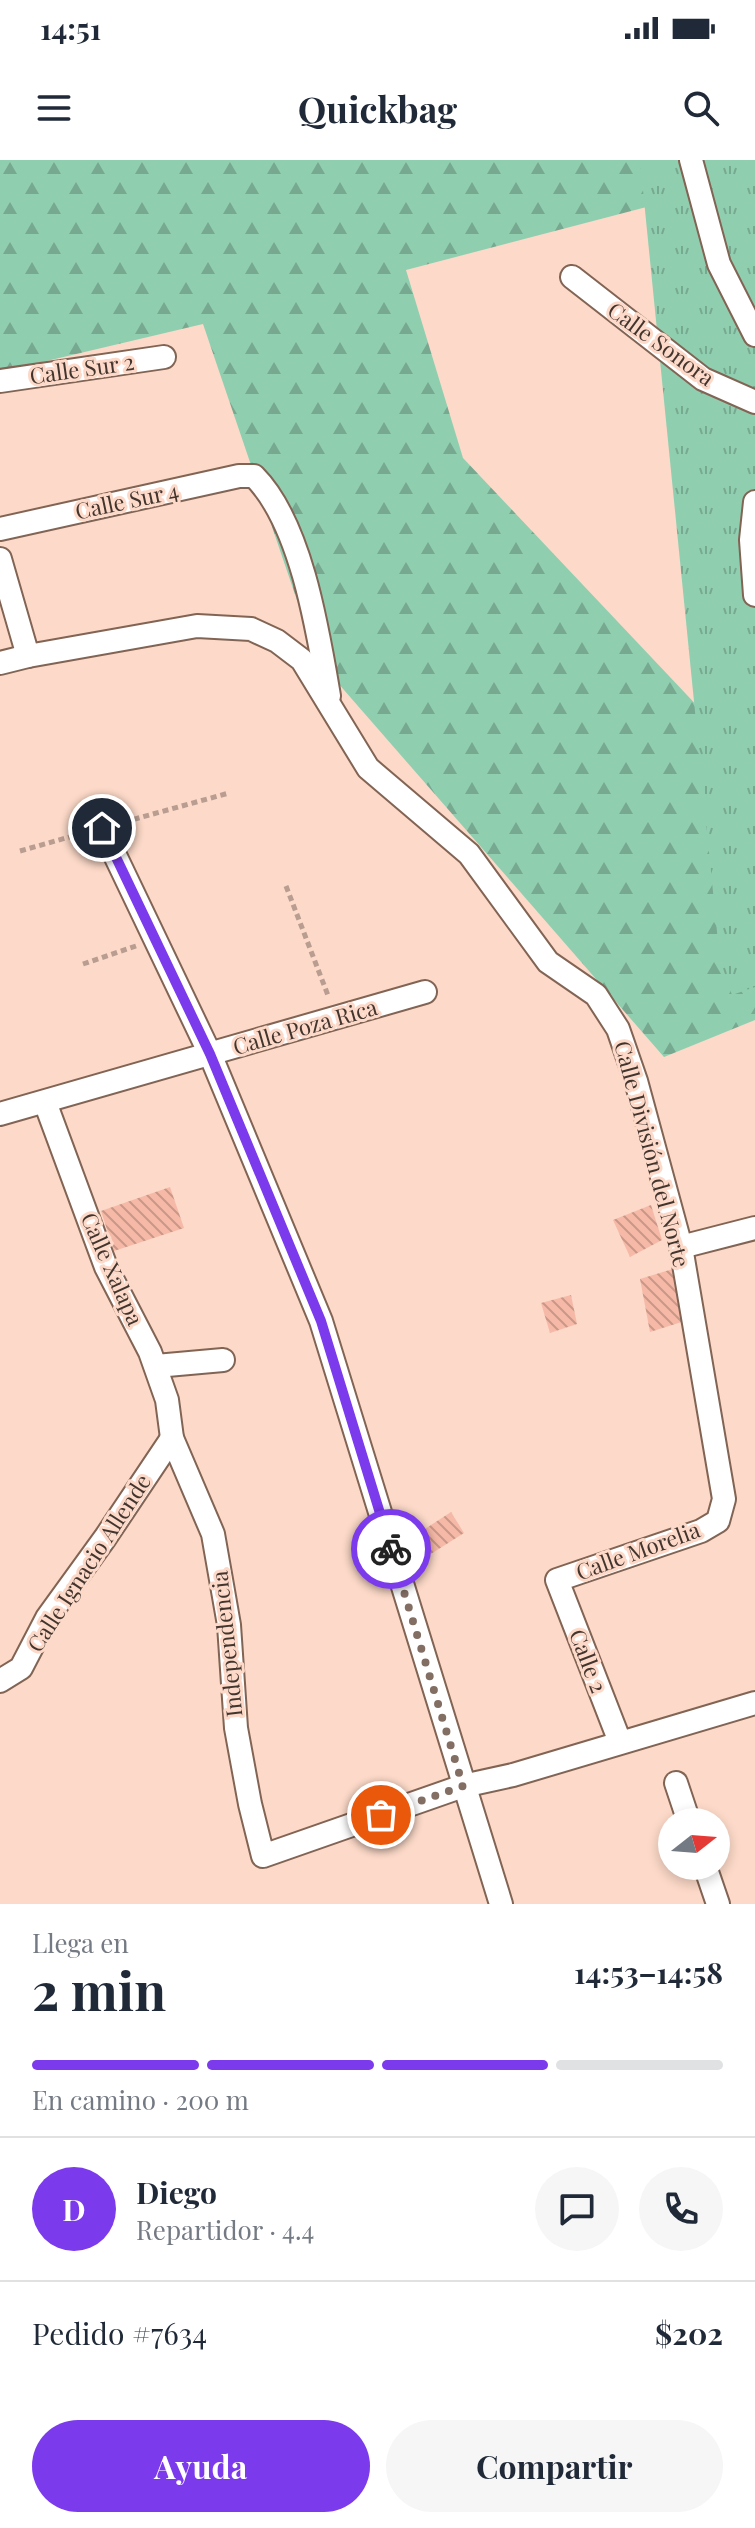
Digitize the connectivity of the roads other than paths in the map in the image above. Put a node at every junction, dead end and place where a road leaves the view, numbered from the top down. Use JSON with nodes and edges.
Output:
{"nodes":[{"id":1,"x":691,"y":160,"type":"edge"},
{"id":2,"x":572,"y":277,"type":"dead end"},
{"id":3,"x":755,"y":335,"type":"edge"},
{"id":4,"x":164,"y":357,"type":"dead end"},
{"id":5,"x":0,"y":381,"type":"edge"},
{"id":6,"x":755,"y":402,"type":"edge"},
{"id":7,"x":254,"y":476,"type":"joint"},
{"id":8,"x":755,"y":502,"type":"edge"},
{"id":9,"x":0,"y":529,"type":"edge"},
{"id":10,"x":0,"y":559,"type":"edge"},
{"id":11,"x":755,"y":595,"type":"edge"},
{"id":12,"x":28,"y":656,"type":"junction"},
{"id":13,"x":0,"y":663,"type":"edge"},
{"id":14,"x":331,"y":707,"type":"junction"},
{"id":15,"x":102,"y":828,"type":"dead end"},
{"id":16,"x":425,"y":992,"type":"dead end"},
{"id":17,"x":210,"y":1054,"type":"junction"},
{"id":18,"x":45,"y":1102,"type":"junction"},
{"id":19,"x":0,"y":1114,"type":"edge"},
{"id":20,"x":755,"y":1228,"type":"edge"},
{"id":21,"x":681,"y":1247,"type":"junction"},
{"id":22,"x":223,"y":1360,"type":"dead end"},
{"id":23,"x":156,"y":1366,"type":"junction"},
{"id":24,"x":172,"y":1438,"type":"junction"},
{"id":25,"x":718,"y":1521,"type":"joint"},
{"id":26,"x":557,"y":1580,"type":"joint"},
{"id":27,"x":0,"y":1681,"type":"edge"},
{"id":28,"x":755,"y":1703,"type":"edge"},
{"id":29,"x":620,"y":1742,"type":"junction"},
{"id":30,"x":676,"y":1783,"type":"dead end"},
{"id":31,"x":463,"y":1786,"type":"junction"},
{"id":32,"x":684,"y":1808,"type":"edge"},
{"id":33,"x":710,"y":1880,"type":"edge"},
{"id":34,"x":501,"y":1904,"type":"edge"},
{"id":35,"x":718,"y":1904,"type":"edge"}],
"edges":[{"from":1,"to":3,"type":"street"},
{"from":2,"to":6,"type":"street","name":"Calle Sonora"},
{"from":4,"to":5,"type":"street","name":"Calle Sur 2"},
{"from":7,"to":9,"type":"street","name":"Calle Sur 4"},
{"from":7,"to":14,"type":"street","name":"Calle División del Norte"},
{"from":8,"to":11,"type":"street"},
{"from":10,"to":12,"type":"street"},
{"from":12,"to":13,"type":"street"},
{"from":12,"to":14,"type":"street","name":"Calle División del Norte"},
{"from":14,"to":21,"type":"street","name":"Calle División del Norte"},
{"from":15,"to":17,"type":"street"},
{"from":16,"to":17,"type":"street","name":"Calle Poza Rica"},
{"from":17,"to":18,"type":"street","name":"Calle Poza Rica"},
{"from":17,"to":31,"type":"street"},
{"from":18,"to":19,"type":"street","name":"Calle Poza Rica"},
{"from":18,"to":23,"type":"street","name":"Calle Xalapa"},
{"from":20,"to":21,"type":"street"},
{"from":21,"to":25,"type":"street","name":"Calle División del Norte"},
{"from":22,"to":23,"type":"street"},
{"from":23,"to":24,"type":"street","name":"Calle Xalapa"},
{"from":24,"to":27,"type":"street","name":"Calle Ignacio Allende"},
{"from":24,"to":31,"type":"street","name":"Independencia"},
{"from":25,"to":26,"type":"street","name":"Calle Morelia"},
{"from":26,"to":29,"type":"street","name":"Calle 2"},
{"from":28,"to":29,"type":"street"},
{"from":29,"to":31,"type":"street"},
{"from":30,"to":32,"type":"street"},
{"from":31,"to":34,"type":"street"},
{"from":33,"to":35,"type":"street"}]}
